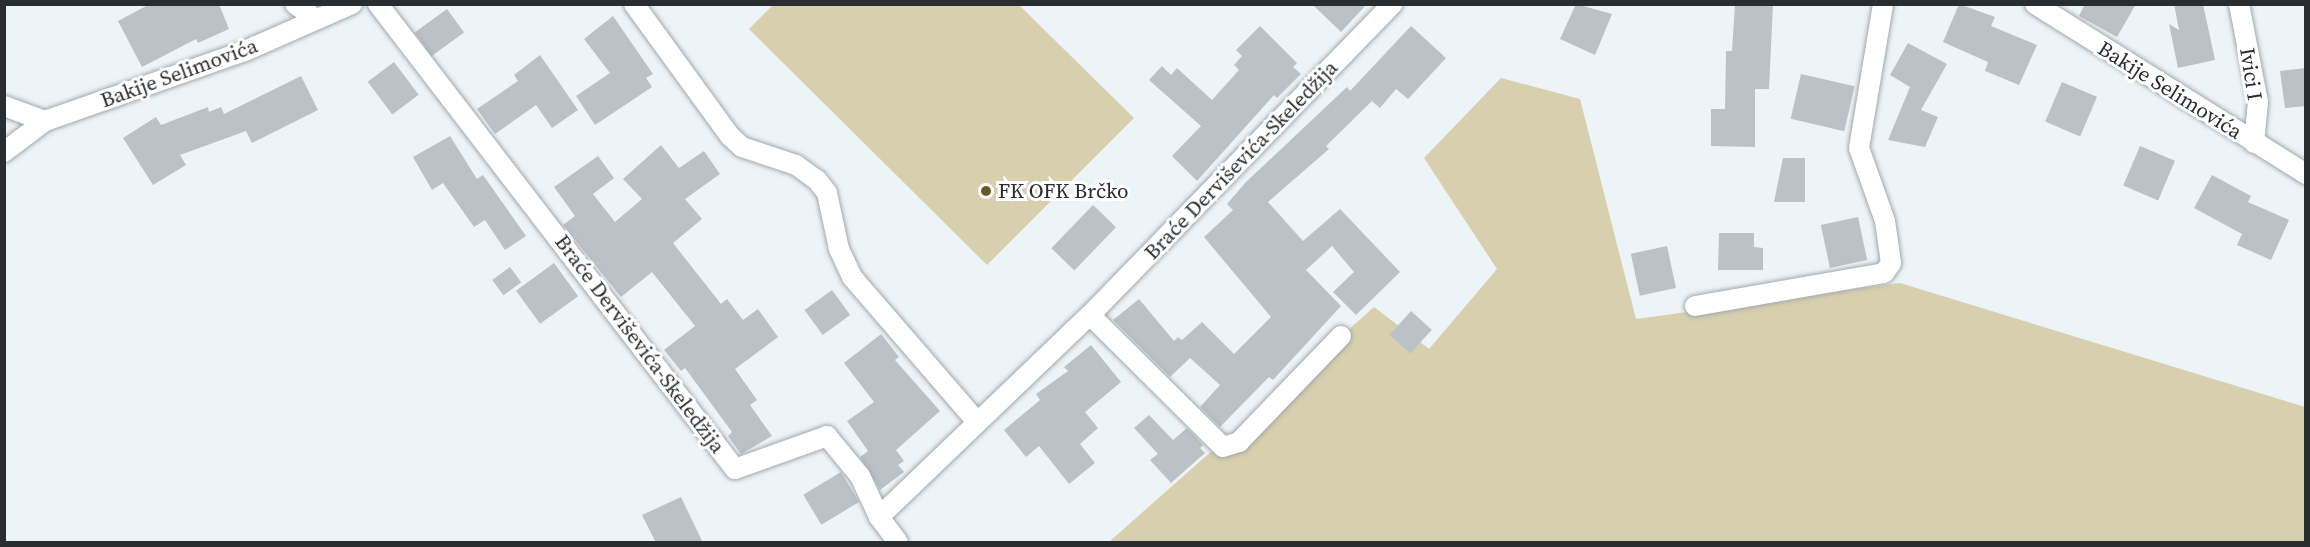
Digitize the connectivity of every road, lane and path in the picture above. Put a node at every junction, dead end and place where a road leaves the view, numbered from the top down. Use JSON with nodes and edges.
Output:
{"nodes":[{"id":1,"x":295,"y":4,"type":"edge"},
{"id":2,"x":352,"y":4,"type":"edge"},
{"id":3,"x":378,"y":4,"type":"edge"},
{"id":4,"x":634,"y":4,"type":"edge"},
{"id":5,"x":1392,"y":4,"type":"edge"},
{"id":6,"x":1883,"y":4,"type":"edge"},
{"id":7,"x":2035,"y":4,"type":"edge"},
{"id":8,"x":2239,"y":4,"type":"edge"},
{"id":9,"x":316,"y":19,"type":"junction"},
{"id":10,"x":4,"y":106,"type":"edge"},
{"id":11,"x":45,"y":121,"type":"junction"},
{"id":12,"x":2254,"y":143,"type":"junction"},
{"id":13,"x":4,"y":152,"type":"edge"},
{"id":14,"x":2306,"y":174,"type":"edge"},
{"id":15,"x":1695,"y":306,"type":"dead end"},
{"id":16,"x":1090,"y":315,"type":"junction"},
{"id":17,"x":1341,"y":336,"type":"dead end"},
{"id":18,"x":977,"y":422,"type":"junction"},
{"id":19,"x":879,"y":518,"type":"junction"},
{"id":20,"x":898,"y":543,"type":"edge"}],
"edges":[{"from":1,"to":9,"type":"street"},
{"from":2,"to":9,"type":"street","name":"Bakije Selimovića"},
{"from":3,"to":19,"type":"street","name":"Braće Derviševića-Skeledžija"},
{"from":4,"to":18,"type":"street"},
{"from":5,"to":16,"type":"street","name":"Braće Derviševića-Skeledžija"},
{"from":6,"to":15,"type":"street"},
{"from":7,"to":12,"type":"street","name":"Bakije Selimovića"},
{"from":8,"to":12,"type":"street","name":"Ivici I"},
{"from":9,"to":11,"type":"street","name":"Bakije Selimovića"},
{"from":10,"to":11,"type":"street"},
{"from":11,"to":13,"type":"street","name":"Bakije Selimovića"},
{"from":12,"to":14,"type":"street","name":"Bakije Selimovića"},
{"from":16,"to":17,"type":"street"},
{"from":16,"to":18,"type":"street","name":"Braće Derviševića-Skeledžija"},
{"from":18,"to":19,"type":"street","name":"Braće Derviševića-Skeledžija"},
{"from":19,"to":20,"type":"street"}]}
